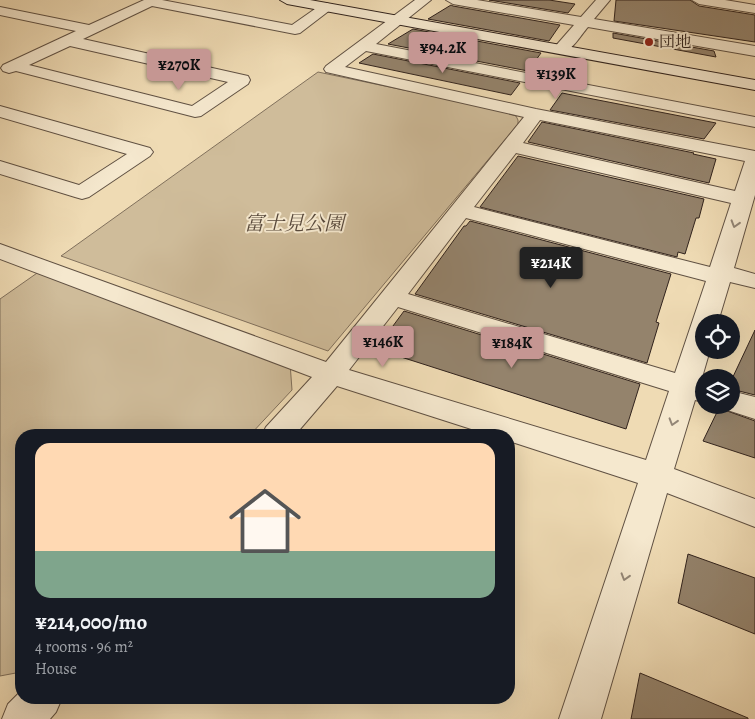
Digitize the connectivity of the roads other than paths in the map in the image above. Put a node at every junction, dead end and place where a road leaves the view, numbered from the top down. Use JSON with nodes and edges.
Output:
{"nodes":[{"id":1,"x":287,"y":0,"type":"edge"},
{"id":2,"x":424,"y":0,"type":"edge"},
{"id":3,"x":453,"y":0,"type":"edge"},
{"id":4,"x":603,"y":0,"type":"edge"},
{"id":5,"x":699,"y":0,"type":"edge"},
{"id":6,"x":153,"y":1,"type":"edge"},
{"id":7,"x":327,"y":7,"type":"junction"},
{"id":8,"x":755,"y":9,"type":"edge"},
{"id":9,"x":0,"y":11,"type":"edge"},
{"id":10,"x":398,"y":20,"type":"junction"},
{"id":11,"x":585,"y":22,"type":"junction"},
{"id":12,"x":92,"y":30,"type":"junction"},
{"id":13,"x":70,"y":41,"type":"junction"},
{"id":14,"x":364,"y":46,"type":"junction"},
{"id":15,"x":561,"y":49,"type":"junction"},
{"id":16,"x":755,"y":51,"type":"edge"},
{"id":17,"x":7,"y":69,"type":"edge"},
{"id":18,"x":755,"y":84,"type":"edge"},
{"id":19,"x":0,"y":111,"type":"edge"},
{"id":20,"x":536,"y":114,"type":"junction"},
{"id":21,"x":755,"y":122,"type":"edge"},
{"id":22,"x":511,"y":146,"type":"junction"},
{"id":23,"x":755,"y":157,"type":"edge"},
{"id":24,"x":755,"y":161,"type":"edge"},
{"id":25,"x":0,"y":167,"type":"edge"},
{"id":26,"x":748,"y":192,"type":"edge"},
{"id":27,"x":461,"y":210,"type":"junction"},
{"id":28,"x":0,"y":251,"type":"edge"},
{"id":29,"x":720,"y":275,"type":"junction"},
{"id":30,"x":755,"y":280,"type":"edge"},
{"id":31,"x":392,"y":298,"type":"junction"},
{"id":32,"x":707,"y":314,"type":"edge"},
{"id":33,"x":699,"y":359,"type":"edge"},
{"id":34,"x":331,"y":374,"type":"junction"},
{"id":35,"x":694,"y":389,"type":"edge"},
{"id":36,"x":740,"y":404,"type":"edge"},
{"id":37,"x":755,"y":408,"type":"edge"},
{"id":38,"x":282,"y":429,"type":"edge"},
{"id":39,"x":506,"y":429,"type":"edge"},
{"id":40,"x":515,"y":432,"type":"edge"},
{"id":41,"x":656,"y":476,"type":"junction"},
{"id":42,"x":755,"y":513,"type":"edge"},
{"id":43,"x":37,"y":704,"type":"edge"},
{"id":44,"x":23,"y":719,"type":"edge"},
{"id":45,"x":580,"y":719,"type":"edge"}],
"edges":[{"from":1,"to":7,"type":"street"},
{"from":2,"to":10,"type":"street"},
{"from":3,"to":11,"type":"street"},
{"from":4,"to":11,"type":"street"},
{"from":5,"to":8,"type":"street"},
{"from":6,"to":7,"type":"street"},
{"from":6,"to":12,"type":"street"},
{"from":7,"to":10,"type":"street"},
{"from":9,"to":12,"type":"street"},
{"from":10,"to":14,"type":"street"},
{"from":10,"to":15,"type":"street"},
{"from":11,"to":15,"type":"street"},
{"from":11,"to":16,"type":"street"},
{"from":12,"to":13,"type":"street"},
{"from":13,"to":17,"type":"street"},
{"from":13,"to":17,"type":"street"},
{"from":14,"to":20,"type":"street"},
{"from":14,"to":21,"type":"street"},
{"from":15,"to":18,"type":"street"},
{"from":19,"to":25,"type":"street"},
{"from":20,"to":22,"type":"street"},
{"from":20,"to":23,"type":"street"},
{"from":22,"to":26,"type":"street"},
{"from":22,"to":27,"type":"street"},
{"from":24,"to":26,"type":"street"},
{"from":26,"to":29,"type":"street","one_way":true},
{"from":27,"to":29,"type":"street"},
{"from":27,"to":31,"type":"street"},
{"from":28,"to":34,"type":"street"},
{"from":29,"to":30,"type":"street"},
{"from":29,"to":32,"type":"street"},
{"from":31,"to":34,"type":"street"},
{"from":31,"to":35,"type":"street"},
{"from":33,"to":35,"type":"street"},
{"from":34,"to":38,"type":"street"},
{"from":34,"to":39,"type":"street"},
{"from":35,"to":41,"type":"street","one_way":true},
{"from":36,"to":37,"type":"street"},
{"from":40,"to":41,"type":"street"},
{"from":41,"to":42,"type":"street"},
{"from":41,"to":45,"type":"street","one_way":true},
{"from":43,"to":44,"type":"street"}]}
